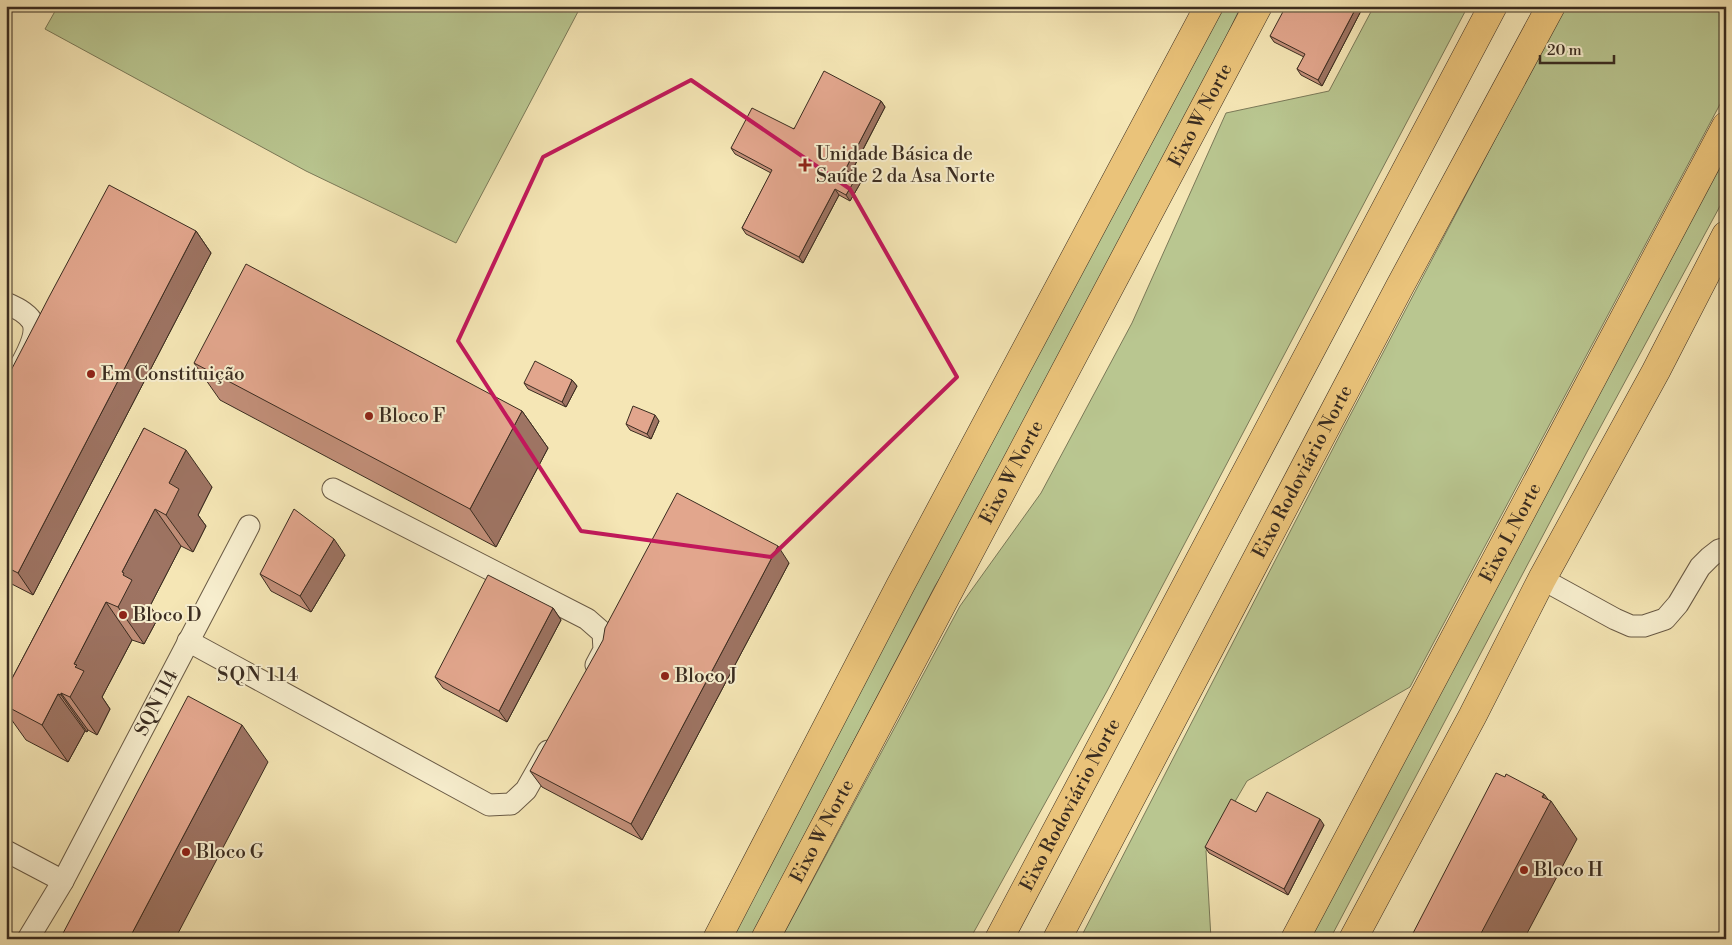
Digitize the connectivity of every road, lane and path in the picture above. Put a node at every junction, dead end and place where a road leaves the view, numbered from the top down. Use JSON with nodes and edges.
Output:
{"nodes":[{"id":1,"x":1209,"y":6,"type":"edge"},
{"id":2,"x":1258,"y":6,"type":"edge"},
{"id":3,"x":1492,"y":6,"type":"edge"},
{"id":4,"x":1551,"y":6,"type":"edge"},
{"id":5,"x":1726,"y":126,"type":"edge"},
{"id":6,"x":1726,"y":235,"type":"edge"},
{"id":7,"x":6,"y":303,"type":"edge"},
{"id":8,"x":6,"y":390,"type":"edge"},
{"id":9,"x":333,"y":489,"type":"dead end"},
{"id":10,"x":249,"y":526,"type":"dead end"},
{"id":11,"x":1726,"y":548,"type":"edge"},
{"id":12,"x":1542,"y":580,"type":"junction"},
{"id":13,"x":188,"y":641,"type":"junction"},
{"id":14,"x":586,"y":683,"type":"edge"},
{"id":15,"x":558,"y":733,"type":"edge"},
{"id":16,"x":6,"y":851,"type":"edge"},
{"id":17,"x":63,"y":881,"type":"junction"},
{"id":18,"x":28,"y":939,"type":"edge"},
{"id":19,"x":716,"y":939,"type":"edge"},
{"id":20,"x":765,"y":939,"type":"edge"},
{"id":21,"x":1000,"y":939,"type":"edge"},
{"id":22,"x":1057,"y":939,"type":"edge"},
{"id":23,"x":1295,"y":939,"type":"edge"},
{"id":24,"x":1353,"y":939,"type":"edge"}],
"edges":[{"from":1,"to":19,"type":"main road"},
{"from":2,"to":20,"type":"main road","name":"Eixo W Norte"},
{"from":3,"to":21,"type":"main road","name":"Eixo Rodoviário Norte"},
{"from":4,"to":22,"type":"main road","name":"Eixo Rodoviário Norte"},
{"from":5,"to":23,"type":"main road","name":"Eixo L Norte"},
{"from":6,"to":12,"type":"main road"},
{"from":7,"to":8,"type":"street"},
{"from":9,"to":14,"type":"street"},
{"from":10,"to":13,"type":"street","name":"SQN 114"},
{"from":11,"to":12,"type":"street"},
{"from":12,"to":24,"type":"main road"},
{"from":13,"to":15,"type":"street"},
{"from":13,"to":17,"type":"street","name":"SQN 114"},
{"from":16,"to":17,"type":"street"},
{"from":17,"to":18,"type":"street","name":"SQN 114"}]}
